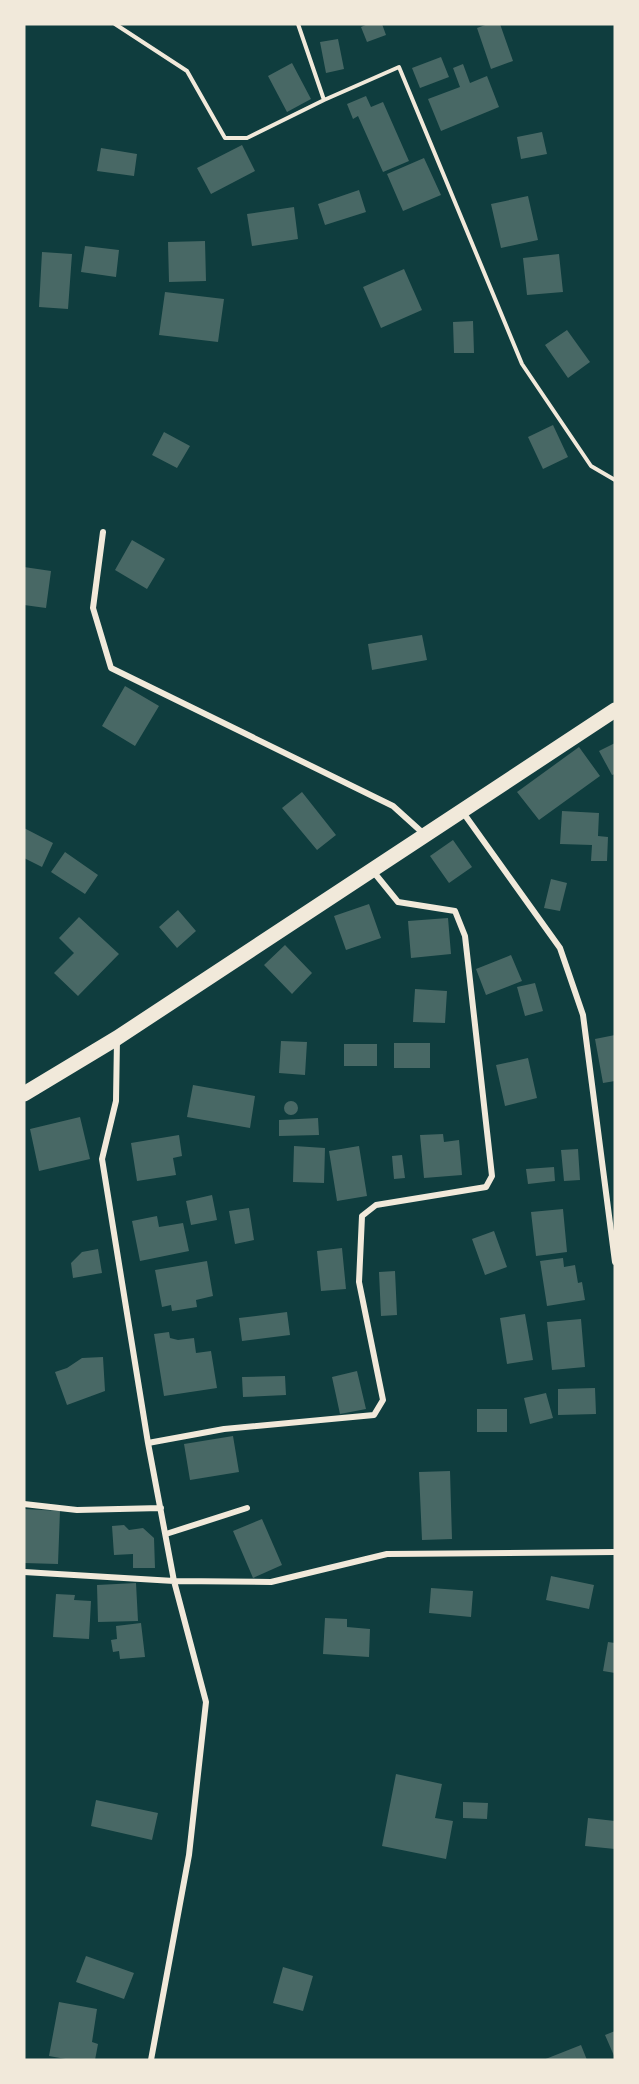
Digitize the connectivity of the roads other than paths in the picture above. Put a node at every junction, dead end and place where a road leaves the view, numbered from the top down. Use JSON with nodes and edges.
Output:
{"nodes":[{"id":1,"x":103,"y":532,"type":"dead end"},
{"id":2,"x":615,"y":710,"type":"edge"},
{"id":3,"x":462,"y":810,"type":"junction"},
{"id":4,"x":424,"y":835,"type":"junction"},
{"id":5,"x":371,"y":870,"type":"junction"},
{"id":6,"x":117,"y":1038,"type":"junction"},
{"id":7,"x":24,"y":1094,"type":"edge"},
{"id":8,"x":615,"y":1262,"type":"edge"},
{"id":9,"x":148,"y":1443,"type":"junction"},
{"id":10,"x":24,"y":1504,"type":"edge"},
{"id":11,"x":161,"y":1508,"type":"junction"},
{"id":12,"x":247,"y":1508,"type":"dead end"},
{"id":13,"x":166,"y":1534,"type":"junction"},
{"id":14,"x":615,"y":1552,"type":"edge"},
{"id":15,"x":24,"y":1572,"type":"edge"},
{"id":16,"x":174,"y":1581,"type":"junction"},
{"id":17,"x":151,"y":2060,"type":"edge"}],
"edges":[{"from":1,"to":4,"type":"street"},
{"from":2,"to":3,"type":"main road"},
{"from":3,"to":4,"type":"main road"},
{"from":3,"to":8,"type":"street"},
{"from":4,"to":5,"type":"main road"},
{"from":5,"to":6,"type":"main road"},
{"from":5,"to":9,"type":"street"},
{"from":6,"to":7,"type":"main road"},
{"from":6,"to":9,"type":"street"},
{"from":9,"to":11,"type":"street"},
{"from":10,"to":11,"type":"street"},
{"from":11,"to":13,"type":"street"},
{"from":12,"to":13,"type":"street"},
{"from":13,"to":16,"type":"street"},
{"from":14,"to":16,"type":"street"},
{"from":15,"to":16,"type":"street"},
{"from":16,"to":17,"type":"street"}]}
